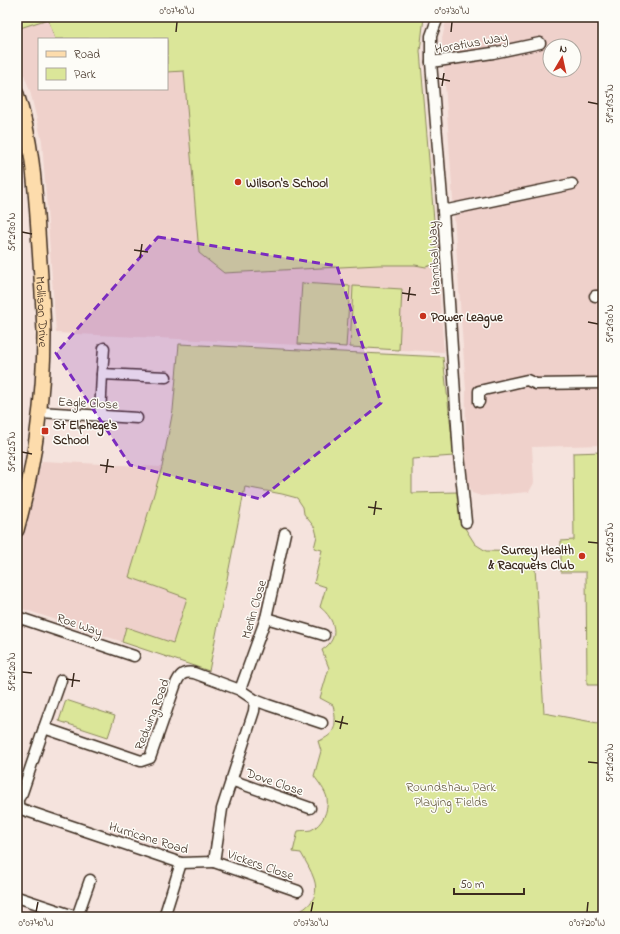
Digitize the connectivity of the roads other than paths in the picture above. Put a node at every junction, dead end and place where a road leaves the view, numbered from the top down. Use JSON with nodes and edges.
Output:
{"nodes":[{"id":1,"x":438,"y":17,"type":"edge"},
{"id":2,"x":540,"y":43,"type":"dead end"},
{"id":3,"x":431,"y":62,"type":"junction"},
{"id":4,"x":17,"y":94,"type":"edge"},
{"id":5,"x":572,"y":184,"type":"dead end"},
{"id":6,"x":443,"y":211,"type":"junction"},
{"id":7,"x":104,"y":348,"type":"dead end"},
{"id":8,"x":102,"y":374,"type":"junction"},
{"id":9,"x":166,"y":377,"type":"dead end"},
{"id":10,"x":603,"y":383,"type":"edge"},
{"id":11,"x":479,"y":402,"type":"dead end"},
{"id":12,"x":39,"y":412,"type":"junction"},
{"id":13,"x":100,"y":416,"type":"junction"},
{"id":14,"x":137,"y":418,"type":"dead end"},
{"id":15,"x":466,"y":522,"type":"dead end"},
{"id":16,"x":17,"y":530,"type":"edge"},
{"id":17,"x":285,"y":534,"type":"dead end"},
{"id":18,"x":17,"y":617,"type":"edge"},
{"id":19,"x":266,"y":618,"type":"junction"},
{"id":20,"x":324,"y":635,"type":"dead end"},
{"id":21,"x":134,"y":656,"type":"dead end"},
{"id":22,"x":61,"y":680,"type":"dead end"},
{"id":23,"x":240,"y":690,"type":"junction"},
{"id":24,"x":255,"y":700,"type":"junction"},
{"id":25,"x":322,"y":723,"type":"dead end"},
{"id":26,"x":44,"y":728,"type":"junction"},
{"id":27,"x":231,"y":780,"type":"junction"},
{"id":28,"x":17,"y":804,"type":"edge"},
{"id":29,"x":310,"y":808,"type":"dead end"},
{"id":30,"x":214,"y":862,"type":"junction"},
{"id":31,"x":181,"y":863,"type":"junction"},
{"id":32,"x":90,"y":880,"type":"dead end"},
{"id":33,"x":298,"y":891,"type":"dead end"},
{"id":34,"x":17,"y":897,"type":"edge"},
{"id":35,"x":77,"y":917,"type":"edge"},
{"id":36,"x":164,"y":917,"type":"edge"}],
"edges":[{"from":1,"to":3,"type":"street","name":"Hannibal Way"},
{"from":2,"to":3,"type":"street","name":"Horatius Way"},
{"from":3,"to":6,"type":"street","name":"Hannibal Way"},
{"from":4,"to":12,"type":"main road","name":"Mollison Drive"},
{"from":5,"to":6,"type":"street"},
{"from":6,"to":15,"type":"street","name":"Hannibal Way"},
{"from":7,"to":8,"type":"street"},
{"from":8,"to":9,"type":"street"},
{"from":8,"to":13,"type":"street"},
{"from":10,"to":11,"type":"street"},
{"from":12,"to":13,"type":"street","name":"Eagle Close"},
{"from":12,"to":16,"type":"main road","name":"Mollison Drive"},
{"from":13,"to":14,"type":"street","name":"Eagle Close"},
{"from":17,"to":19,"type":"street","name":"Merlin Close"},
{"from":18,"to":21,"type":"street","name":"Roe Way"},
{"from":19,"to":20,"type":"street"},
{"from":19,"to":23,"type":"street","name":"Merlin Close"},
{"from":22,"to":26,"type":"street"},
{"from":23,"to":24,"type":"street","name":"Redwing Road"},
{"from":23,"to":26,"type":"street","name":"Redwing Road"},
{"from":24,"to":25,"type":"street","name":"Redwing Road"},
{"from":24,"to":27,"type":"street"},
{"from":26,"to":28,"type":"street"},
{"from":27,"to":29,"type":"street","name":"Dove Close"},
{"from":27,"to":30,"type":"street"},
{"from":28,"to":31,"type":"street","name":"Hurricane Road"},
{"from":30,"to":31,"type":"street","name":"Hurricane Road"},
{"from":30,"to":33,"type":"street","name":"Vickers Close"},
{"from":31,"to":36,"type":"street"},
{"from":32,"to":35,"type":"street"},
{"from":34,"to":35,"type":"street"}]}
